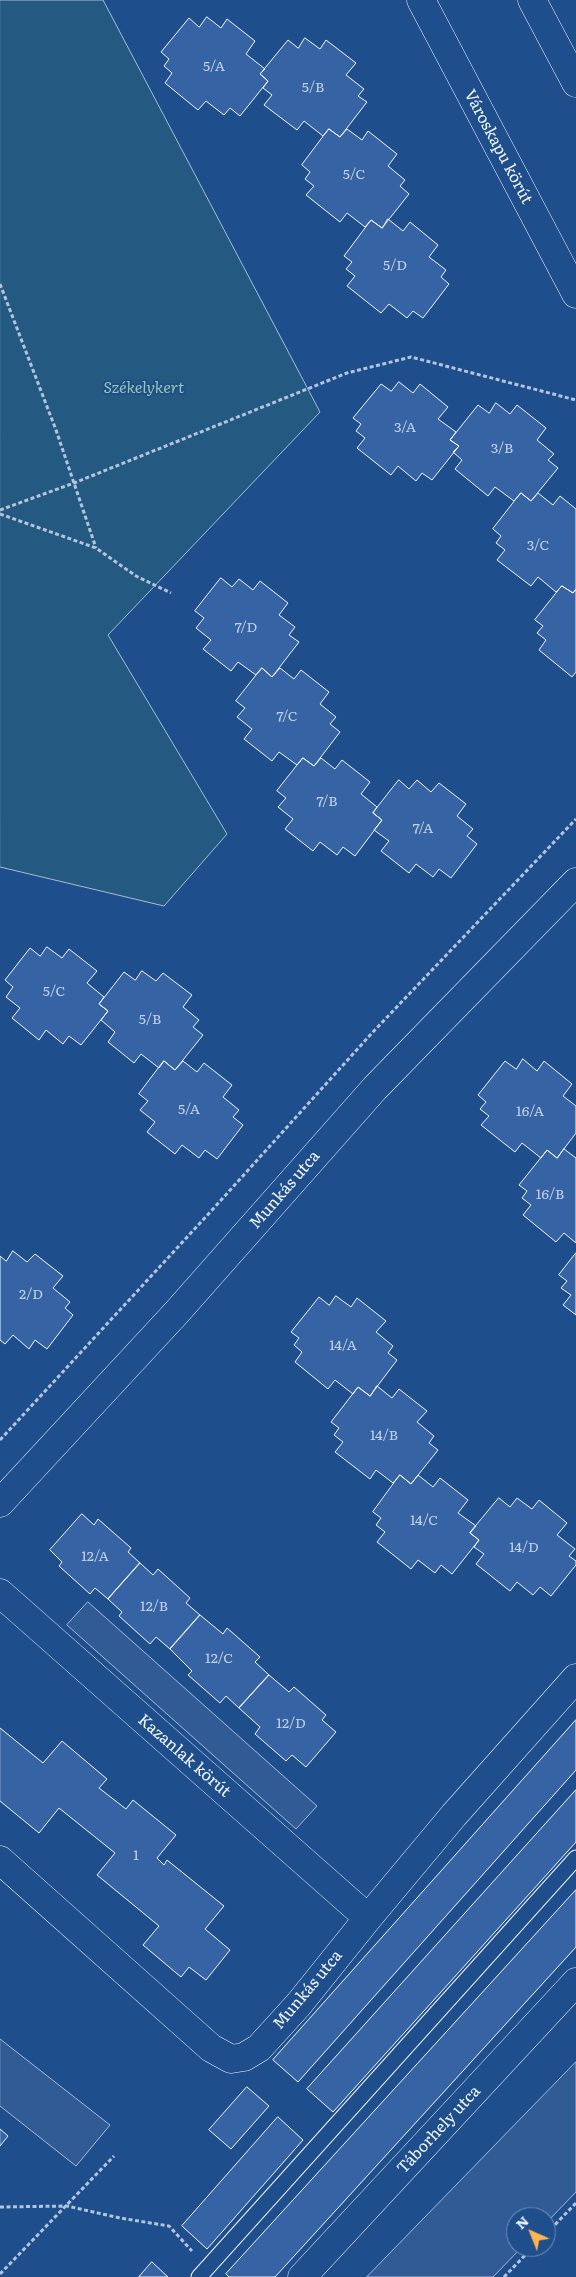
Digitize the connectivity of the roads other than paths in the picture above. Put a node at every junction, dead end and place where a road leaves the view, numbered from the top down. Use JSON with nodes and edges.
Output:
{"nodes":[{"id":1,"x":421,"y":0,"type":"edge"},
{"id":2,"x":532,"y":0,"type":"edge"},
{"id":3,"x":576,"y":83,"type":"edge"},
{"id":4,"x":576,"y":294,"type":"edge"},
{"id":5,"x":576,"y":882,"type":"edge"},
{"id":6,"x":0,"y":1503,"type":"edge"},
{"id":7,"x":0,"y":1593,"type":"edge"},
{"id":8,"x":576,"y":1678,"type":"edge"},
{"id":9,"x":576,"y":1858,"type":"edge"},
{"id":10,"x":0,"y":1860,"type":"edge"},
{"id":11,"x":368,"y":1918,"type":"junction"},
{"id":12,"x":576,"y":1982,"type":"edge"},
{"id":13,"x":203,"y":2272,"type":"edge"},
{"id":14,"x":302,"y":2277,"type":"edge"}],
"edges":[{"from":1,"to":4,"type":"street","name":"Városkapu körút"},
{"from":2,"to":3,"type":"street"},
{"from":5,"to":6,"type":"street","name":"Munkás utca"},
{"from":7,"to":11,"type":"street","name":"Kazanlak körút"},
{"from":8,"to":11,"type":"street","name":"Munkás utca"},
{"from":9,"to":13,"type":"lane"},
{"from":10,"to":11,"type":"street","name":"Munkás utca"},
{"from":12,"to":14,"type":"street","name":"Táborhely utca"}]}
